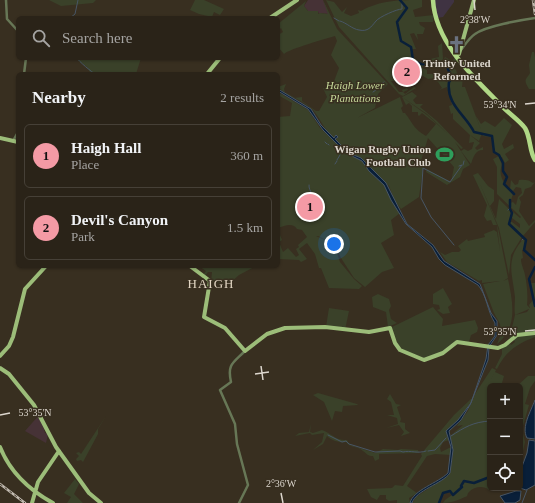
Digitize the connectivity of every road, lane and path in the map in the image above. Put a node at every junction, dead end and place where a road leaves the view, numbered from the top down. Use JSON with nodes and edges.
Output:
{"nodes":[{"id":1,"x":6,"y":0,"type":"edge"},
{"id":2,"x":297,"y":0,"type":"edge"},
{"id":3,"x":433,"y":0,"type":"edge"},
{"id":4,"x":474,"y":0,"type":"edge"},
{"id":5,"x":273,"y":16,"type":"edge"},
{"id":6,"x":534,"y":18,"type":"edge"},
{"id":7,"x":16,"y":29,"type":"edge"},
{"id":8,"x":464,"y":45,"type":"junction"},
{"id":9,"x":458,"y":54,"type":"junction"},
{"id":10,"x":26,"y":60,"type":"edge"},
{"id":11,"x":218,"y":60,"type":"edge"},
{"id":12,"x":24,"y":72,"type":"edge"},
{"id":13,"x":209,"y":72,"type":"edge"},
{"id":14,"x":16,"y":136,"type":"edge"},
{"id":15,"x":0,"y":138,"type":"edge"},
{"id":16,"x":13,"y":141,"type":"junction"},
{"id":17,"x":16,"y":142,"type":"edge"},
{"id":18,"x":535,"y":160,"type":"edge"},
{"id":19,"x":44,"y":268,"type":"edge"},
{"id":20,"x":193,"y":268,"type":"edge"},
{"id":21,"x":535,"y":333,"type":"edge"},
{"id":22,"x":245,"y":351,"type":"junction"},
{"id":23,"x":0,"y":356,"type":"edge"},
{"id":24,"x":0,"y":368,"type":"edge"},
{"id":25,"x":0,"y":447,"type":"edge"},
{"id":26,"x":58,"y":452,"type":"junction"},
{"id":27,"x":35,"y":492,"type":"junction"},
{"id":28,"x":32,"y":503,"type":"edge"},
{"id":29,"x":53,"y":503,"type":"edge"},
{"id":30,"x":101,"y":503,"type":"edge"},
{"id":31,"x":239,"y":503,"type":"edge"}],
"edges":[{"from":1,"to":7,"type":"street"},
{"from":2,"to":5,"type":"main road"},
{"from":3,"to":9,"type":"highway"},
{"from":4,"to":8,"type":"main road"},
{"from":6,"to":8,"type":"street"},
{"from":8,"to":9,"type":"main road"},
{"from":9,"to":18,"type":"highway"},
{"from":10,"to":12,"type":"street"},
{"from":11,"to":13,"type":"main road"},
{"from":14,"to":16,"type":"street"},
{"from":15,"to":16,"type":"main road"},
{"from":16,"to":17,"type":"main road"},
{"from":19,"to":23,"type":"main road"},
{"from":20,"to":22,"type":"main road"},
{"from":21,"to":22,"type":"main road"},
{"from":22,"to":31,"type":"street"},
{"from":24,"to":26,"type":"main road"},
{"from":25,"to":27,"type":"main road"},
{"from":26,"to":27,"type":"main road"},
{"from":26,"to":30,"type":"main road"},
{"from":27,"to":28,"type":"main road"},
{"from":27,"to":29,"type":"main road"}]}
